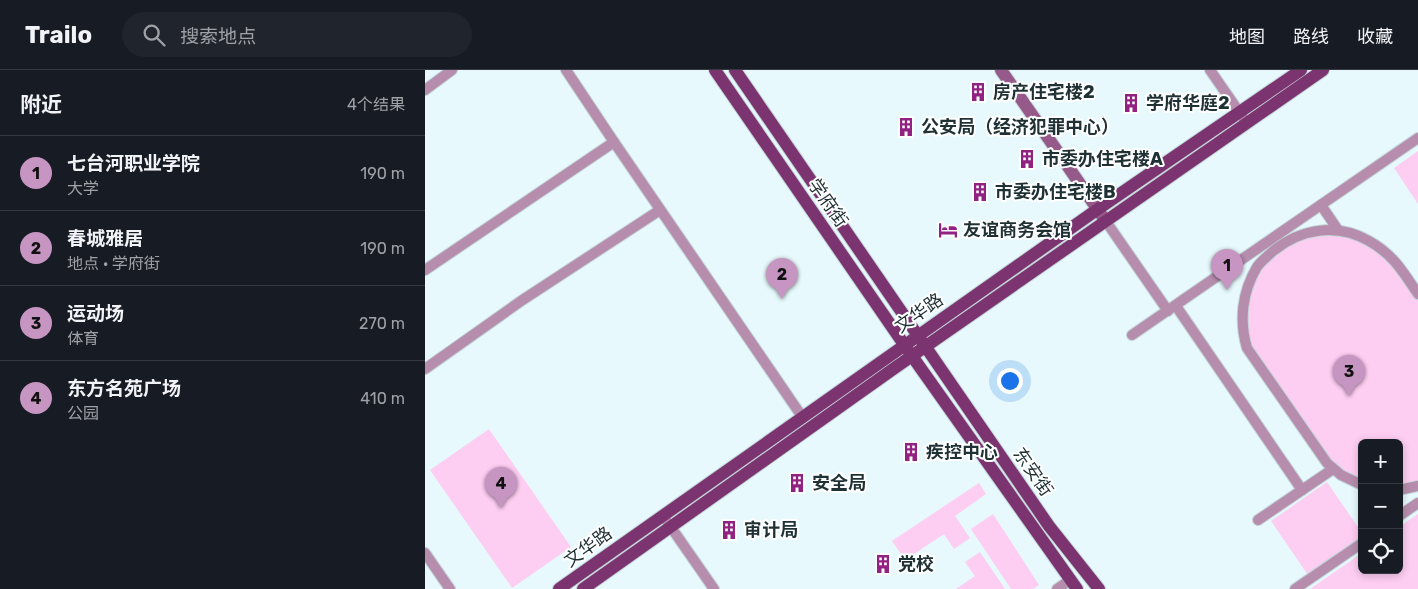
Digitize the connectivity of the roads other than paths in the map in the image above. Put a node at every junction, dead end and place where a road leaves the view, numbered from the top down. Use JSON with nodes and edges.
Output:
{"nodes":[{"id":1,"x":453,"y":70,"type":"edge"},
{"id":2,"x":566,"y":70,"type":"edge"},
{"id":3,"x":715,"y":70,"type":"edge"},
{"id":4,"x":735,"y":70,"type":"edge"},
{"id":5,"x":1001,"y":70,"type":"edge"},
{"id":6,"x":1210,"y":70,"type":"edge"},
{"id":7,"x":1301,"y":70,"type":"edge"},
{"id":8,"x":1323,"y":70,"type":"edge"},
{"id":9,"x":425,"y":90,"type":"edge"},
{"id":10,"x":1243,"y":117,"type":"junction"},
{"id":11,"x":1418,"y":138,"type":"edge"},
{"id":12,"x":615,"y":142,"type":"junction"},
{"id":13,"x":1321,"y":205,"type":"junction"},
{"id":14,"x":1098,"y":209,"type":"junction"},
{"id":15,"x":660,"y":210,"type":"junction"},
{"id":16,"x":1105,"y":220,"type":"junction"},
{"id":17,"x":1338,"y":230,"type":"junction"},
{"id":18,"x":425,"y":270,"type":"edge"},
{"id":19,"x":1418,"y":294,"type":"edge"},
{"id":20,"x":1172,"y":308,"type":"junction"},
{"id":21,"x":1132,"y":335,"type":"dead end"},
{"id":22,"x":917,"y":336,"type":"junction"},
{"id":23,"x":904,"y":344,"type":"junction"},
{"id":24,"x":925,"y":347,"type":"junction"},
{"id":25,"x":912,"y":356,"type":"junction"},
{"id":26,"x":425,"y":368,"type":"edge"},
{"id":27,"x":803,"y":418,"type":"junction"},
{"id":28,"x":1333,"y":469,"type":"junction"},
{"id":29,"x":1360,"y":484,"type":"edge"},
{"id":30,"x":1418,"y":486,"type":"edge"},
{"id":31,"x":1403,"y":489,"type":"edge"},
{"id":32,"x":1303,"y":490,"type":"junction"},
{"id":33,"x":1418,"y":503,"type":"edge"},
{"id":34,"x":1403,"y":513,"type":"edge"},
{"id":35,"x":663,"y":516,"type":"junction"},
{"id":36,"x":1258,"y":520,"type":"dead end"},
{"id":37,"x":671,"y":527,"type":"junction"},
{"id":38,"x":1358,"y":545,"type":"edge"},
{"id":39,"x":425,"y":553,"type":"edge"},
{"id":40,"x":1073,"y":585,"type":"edge"},
{"id":41,"x":450,"y":589,"type":"edge"},
{"id":42,"x":559,"y":589,"type":"edge"},
{"id":43,"x":583,"y":589,"type":"edge"},
{"id":44,"x":714,"y":589,"type":"edge"},
{"id":45,"x":1057,"y":589,"type":"edge"},
{"id":46,"x":1099,"y":589,"type":"edge"},
{"id":47,"x":1295,"y":589,"type":"edge"}],
"edges":[{"from":1,"to":9,"type":"street"},
{"from":2,"to":12,"type":"street"},
{"from":3,"to":23,"type":"main road","name":"学府街"},
{"from":4,"to":22,"type":"main road","name":"学府街"},
{"from":5,"to":14,"type":"street"},
{"from":6,"to":10,"type":"street"},
{"from":7,"to":10,"type":"main road","name":"文华路"},
{"from":8,"to":10,"type":"main road","name":"文华路"},
{"from":10,"to":14,"type":"main road","name":"文华路"},
{"from":10,"to":16,"type":"main road","name":"文华路"},
{"from":11,"to":13,"type":"street"},
{"from":12,"to":15,"type":"street"},
{"from":12,"to":18,"type":"street"},
{"from":13,"to":17,"type":"street"},
{"from":13,"to":20,"type":"street"},
{"from":14,"to":16,"type":"street"},
{"from":14,"to":22,"type":"main road","name":"文华路"},
{"from":15,"to":26,"type":"street"},
{"from":15,"to":27,"type":"street"},
{"from":16,"to":20,"type":"street"},
{"from":16,"to":24,"type":"main road","name":"文华路"},
{"from":17,"to":19,"type":"street"},
{"from":17,"to":28,"type":"street"},
{"from":20,"to":21,"type":"street"},
{"from":20,"to":32,"type":"street"},
{"from":22,"to":23,"type":"main road","name":"文华路"},
{"from":22,"to":24,"type":"main road","name":"学府街"},
{"from":23,"to":25,"type":"main road","name":"学府街"},
{"from":23,"to":27,"type":"main road","name":"文华路"},
{"from":24,"to":25,"type":"main road","name":"文华路"},
{"from":24,"to":46,"type":"main road","name":"东安街"},
{"from":25,"to":37,"type":"main road","name":"文华路"},
{"from":25,"to":40,"type":"main road","name":"东安街"},
{"from":27,"to":35,"type":"main road","name":"文华路"},
{"from":28,"to":29,"type":"street"},
{"from":28,"to":32,"type":"street"},
{"from":30,"to":31,"type":"street"},
{"from":32,"to":36,"type":"street"},
{"from":33,"to":34,"type":"street"},
{"from":35,"to":37,"type":"street"},
{"from":35,"to":42,"type":"main road","name":"文华路"},
{"from":37,"to":43,"type":"main road","name":"文华路"},
{"from":37,"to":44,"type":"street"},
{"from":38,"to":47,"type":"street"},
{"from":39,"to":41,"type":"street"},
{"from":40,"to":45,"type":"street"}]}
